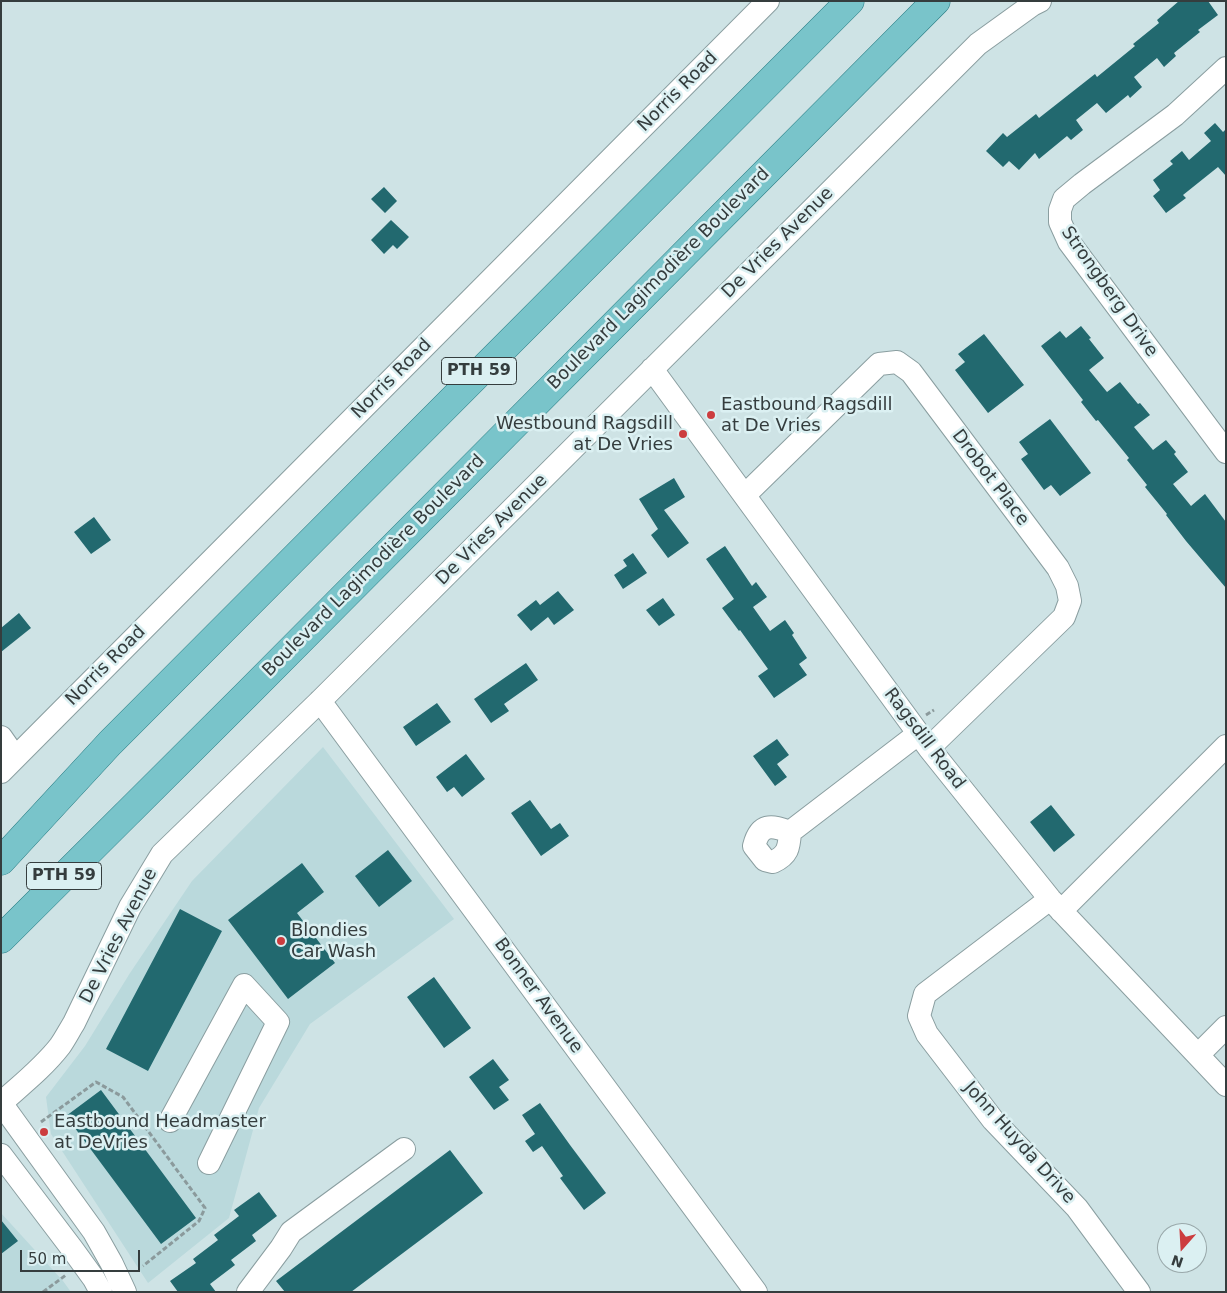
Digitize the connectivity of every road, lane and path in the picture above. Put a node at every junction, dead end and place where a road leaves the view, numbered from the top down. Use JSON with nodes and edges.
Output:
{"nodes":[{"id":1,"x":768,"y":1,"type":"edge"},
{"id":2,"x":850,"y":1,"type":"edge"},
{"id":3,"x":936,"y":1,"type":"edge"},
{"id":4,"x":1040,"y":1,"type":"edge"},
{"id":5,"x":1226,"y":68,"type":"edge"},
{"id":6,"x":652,"y":369,"type":"junction"},
{"id":7,"x":1226,"y":452,"type":"edge"},
{"id":8,"x":745,"y":494,"type":"junction"},
{"id":9,"x":320,"y":701,"type":"junction"},
{"id":10,"x":1,"y":737,"type":"edge"},
{"id":11,"x":923,"y":741,"type":"junction"},
{"id":12,"x":1226,"y":746,"type":"edge"},
{"id":13,"x":8,"y":764,"type":"edge"},
{"id":14,"x":790,"y":832,"type":"dead end"},
{"id":15,"x":1,"y":861,"type":"edge"},
{"id":16,"x":1056,"y":905,"type":"junction"},
{"id":17,"x":1,"y":939,"type":"edge"},
{"id":18,"x":1226,"y":1027,"type":"edge"},
{"id":19,"x":1198,"y":1055,"type":"junction"},
{"id":20,"x":1226,"y":1085,"type":"edge"},
{"id":21,"x":1,"y":1103,"type":"edge"},
{"id":22,"x":170,"y":1121,"type":"dead end"},
{"id":23,"x":41,"y":1122,"type":"dead end"},
{"id":24,"x":404,"y":1149,"type":"dead end"},
{"id":25,"x":1,"y":1155,"type":"edge"},
{"id":26,"x":209,"y":1163,"type":"dead end"},
{"id":27,"x":81,"y":1213,"type":"junction"},
{"id":28,"x":58,"y":1230,"type":"junction"},
{"id":29,"x":143,"y":1266,"type":"dead end"},
{"id":30,"x":66,"y":1275,"type":"dead end"},
{"id":31,"x":43,"y":1292,"type":"edge"},
{"id":32,"x":101,"y":1292,"type":"edge"},
{"id":33,"x":125,"y":1292,"type":"edge"},
{"id":34,"x":248,"y":1292,"type":"edge"},
{"id":35,"x":756,"y":1292,"type":"edge"},
{"id":36,"x":1140,"y":1292,"type":"edge"}],
"edges":[{"from":1,"to":13,"type":"street","name":"Norris Road"},
{"from":2,"to":15,"type":"main road","number":"PTH 59"},
{"from":3,"to":17,"type":"main road","name":"Boulevard Lagimodière Boulevard","number":"PTH 59"},
{"from":4,"to":6,"type":"street","name":"De Vries Avenue"},
{"from":5,"to":7,"type":"street","name":"Strongberg Drive"},
{"from":6,"to":8,"type":"street","name":"Ragsdill Road"},
{"from":6,"to":9,"type":"street","name":"De Vries Avenue"},
{"from":8,"to":11,"type":"street","name":"Ragsdill Road"},
{"from":8,"to":11,"type":"street","name":"Drobot Place"},
{"from":9,"to":21,"type":"street","name":"De Vries Avenue"},
{"from":9,"to":35,"type":"street","name":"Bonner Avenue"},
{"from":10,"to":13,"type":"street"},
{"from":11,"to":14,"type":"street","name":"Drobot Place"},
{"from":11,"to":16,"type":"street","name":"Ragsdill Road"},
{"from":12,"to":16,"type":"street","name":"John Huyda Drive"},
{"from":16,"to":19,"type":"street","name":"Ragsdill Road"},
{"from":16,"to":36,"type":"street","name":"John Huyda Drive"},
{"from":18,"to":19,"type":"street"},
{"from":19,"to":20,"type":"street","name":"Ragsdill Road"},
{"from":21,"to":27,"type":"street"},
{"from":22,"to":26,"type":"street"},
{"from":23,"to":29,"type":"path"},
{"from":24,"to":34,"type":"street"},
{"from":25,"to":28,"type":"street"},
{"from":27,"to":28,"type":"street"},
{"from":27,"to":33,"type":"street"},
{"from":28,"to":32,"type":"street"},
{"from":30,"to":31,"type":"path"}]}
